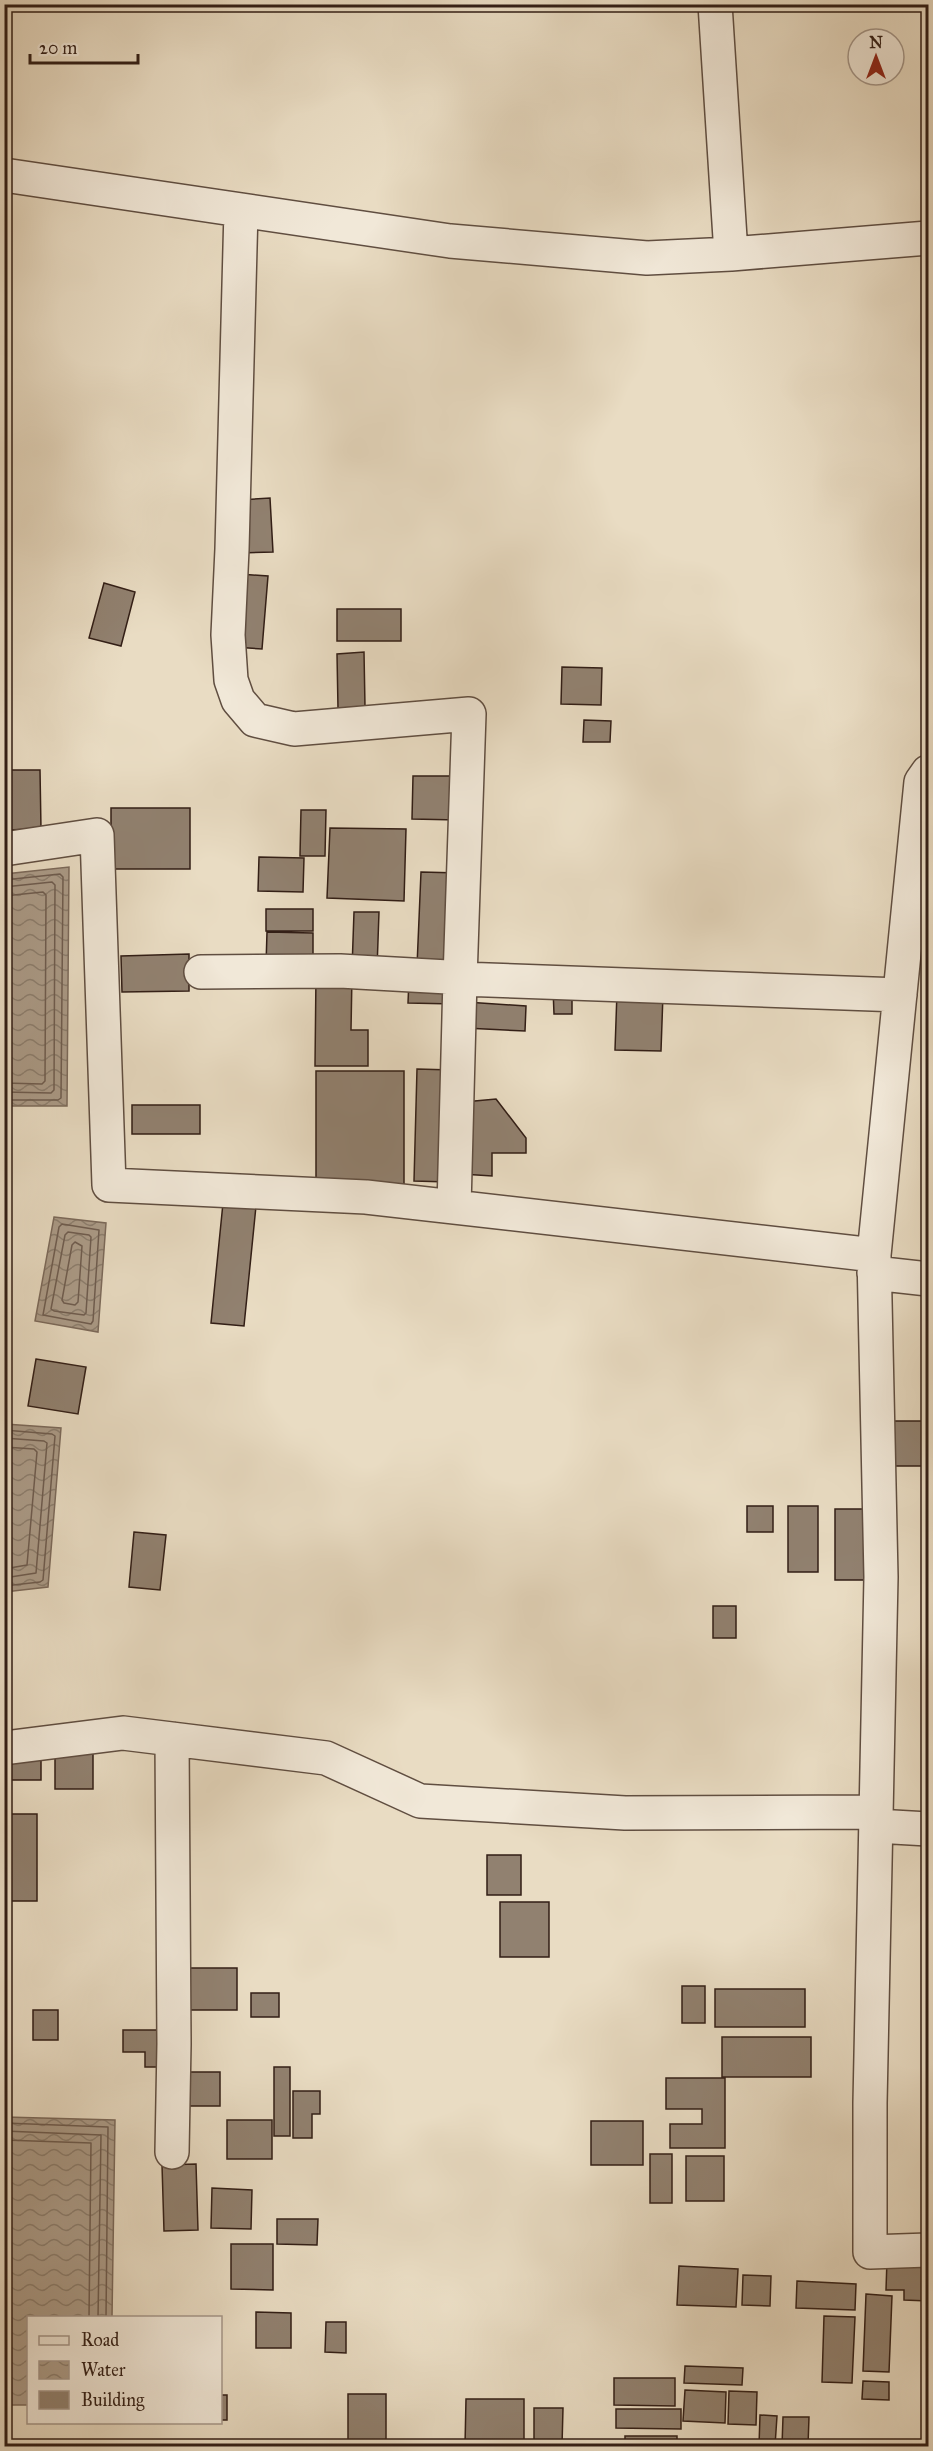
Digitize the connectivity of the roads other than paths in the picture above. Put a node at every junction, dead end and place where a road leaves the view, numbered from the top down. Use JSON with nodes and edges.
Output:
{"nodes":[{"id":1,"x":715,"y":4,"type":"edge"},
{"id":2,"x":4,"y":175,"type":"edge"},
{"id":3,"x":241,"y":210,"type":"junction"},
{"id":4,"x":928,"y":238,"type":"edge"},
{"id":5,"x":731,"y":254,"type":"junction"},
{"id":6,"x":928,"y":772,"type":"edge"},
{"id":7,"x":4,"y":849,"type":"edge"},
{"id":8,"x":201,"y":972,"type":"dead end"},
{"id":9,"x":460,"y":980,"type":"junction"},
{"id":10,"x":900,"y":995,"type":"junction"},
{"id":11,"x":454,"y":1207,"type":"junction"},
{"id":12,"x":874,"y":1264,"type":"junction"},
{"id":13,"x":928,"y":1279,"type":"edge"},
{"id":14,"x":172,"y":1738,"type":"junction"},
{"id":15,"x":4,"y":1748,"type":"edge"},
{"id":16,"x":876,"y":1819,"type":"junction"},
{"id":17,"x":928,"y":1829,"type":"edge"},
{"id":18,"x":172,"y":2152,"type":"dead end"},
{"id":19,"x":928,"y":2250,"type":"edge"}],
"edges":[{"from":1,"to":5,"type":"street"},
{"from":2,"to":3,"type":"street"},
{"from":3,"to":5,"type":"street"},
{"from":3,"to":9,"type":"street"},
{"from":4,"to":5,"type":"street"},
{"from":6,"to":10,"type":"street"},
{"from":7,"to":11,"type":"street"},
{"from":8,"to":9,"type":"street"},
{"from":9,"to":10,"type":"street"},
{"from":9,"to":11,"type":"street"},
{"from":10,"to":12,"type":"street"},
{"from":11,"to":12,"type":"street"},
{"from":12,"to":13,"type":"street"},
{"from":12,"to":16,"type":"street"},
{"from":14,"to":15,"type":"street"},
{"from":14,"to":16,"type":"street"},
{"from":14,"to":18,"type":"street"},
{"from":16,"to":17,"type":"street"},
{"from":16,"to":19,"type":"street"}]}
